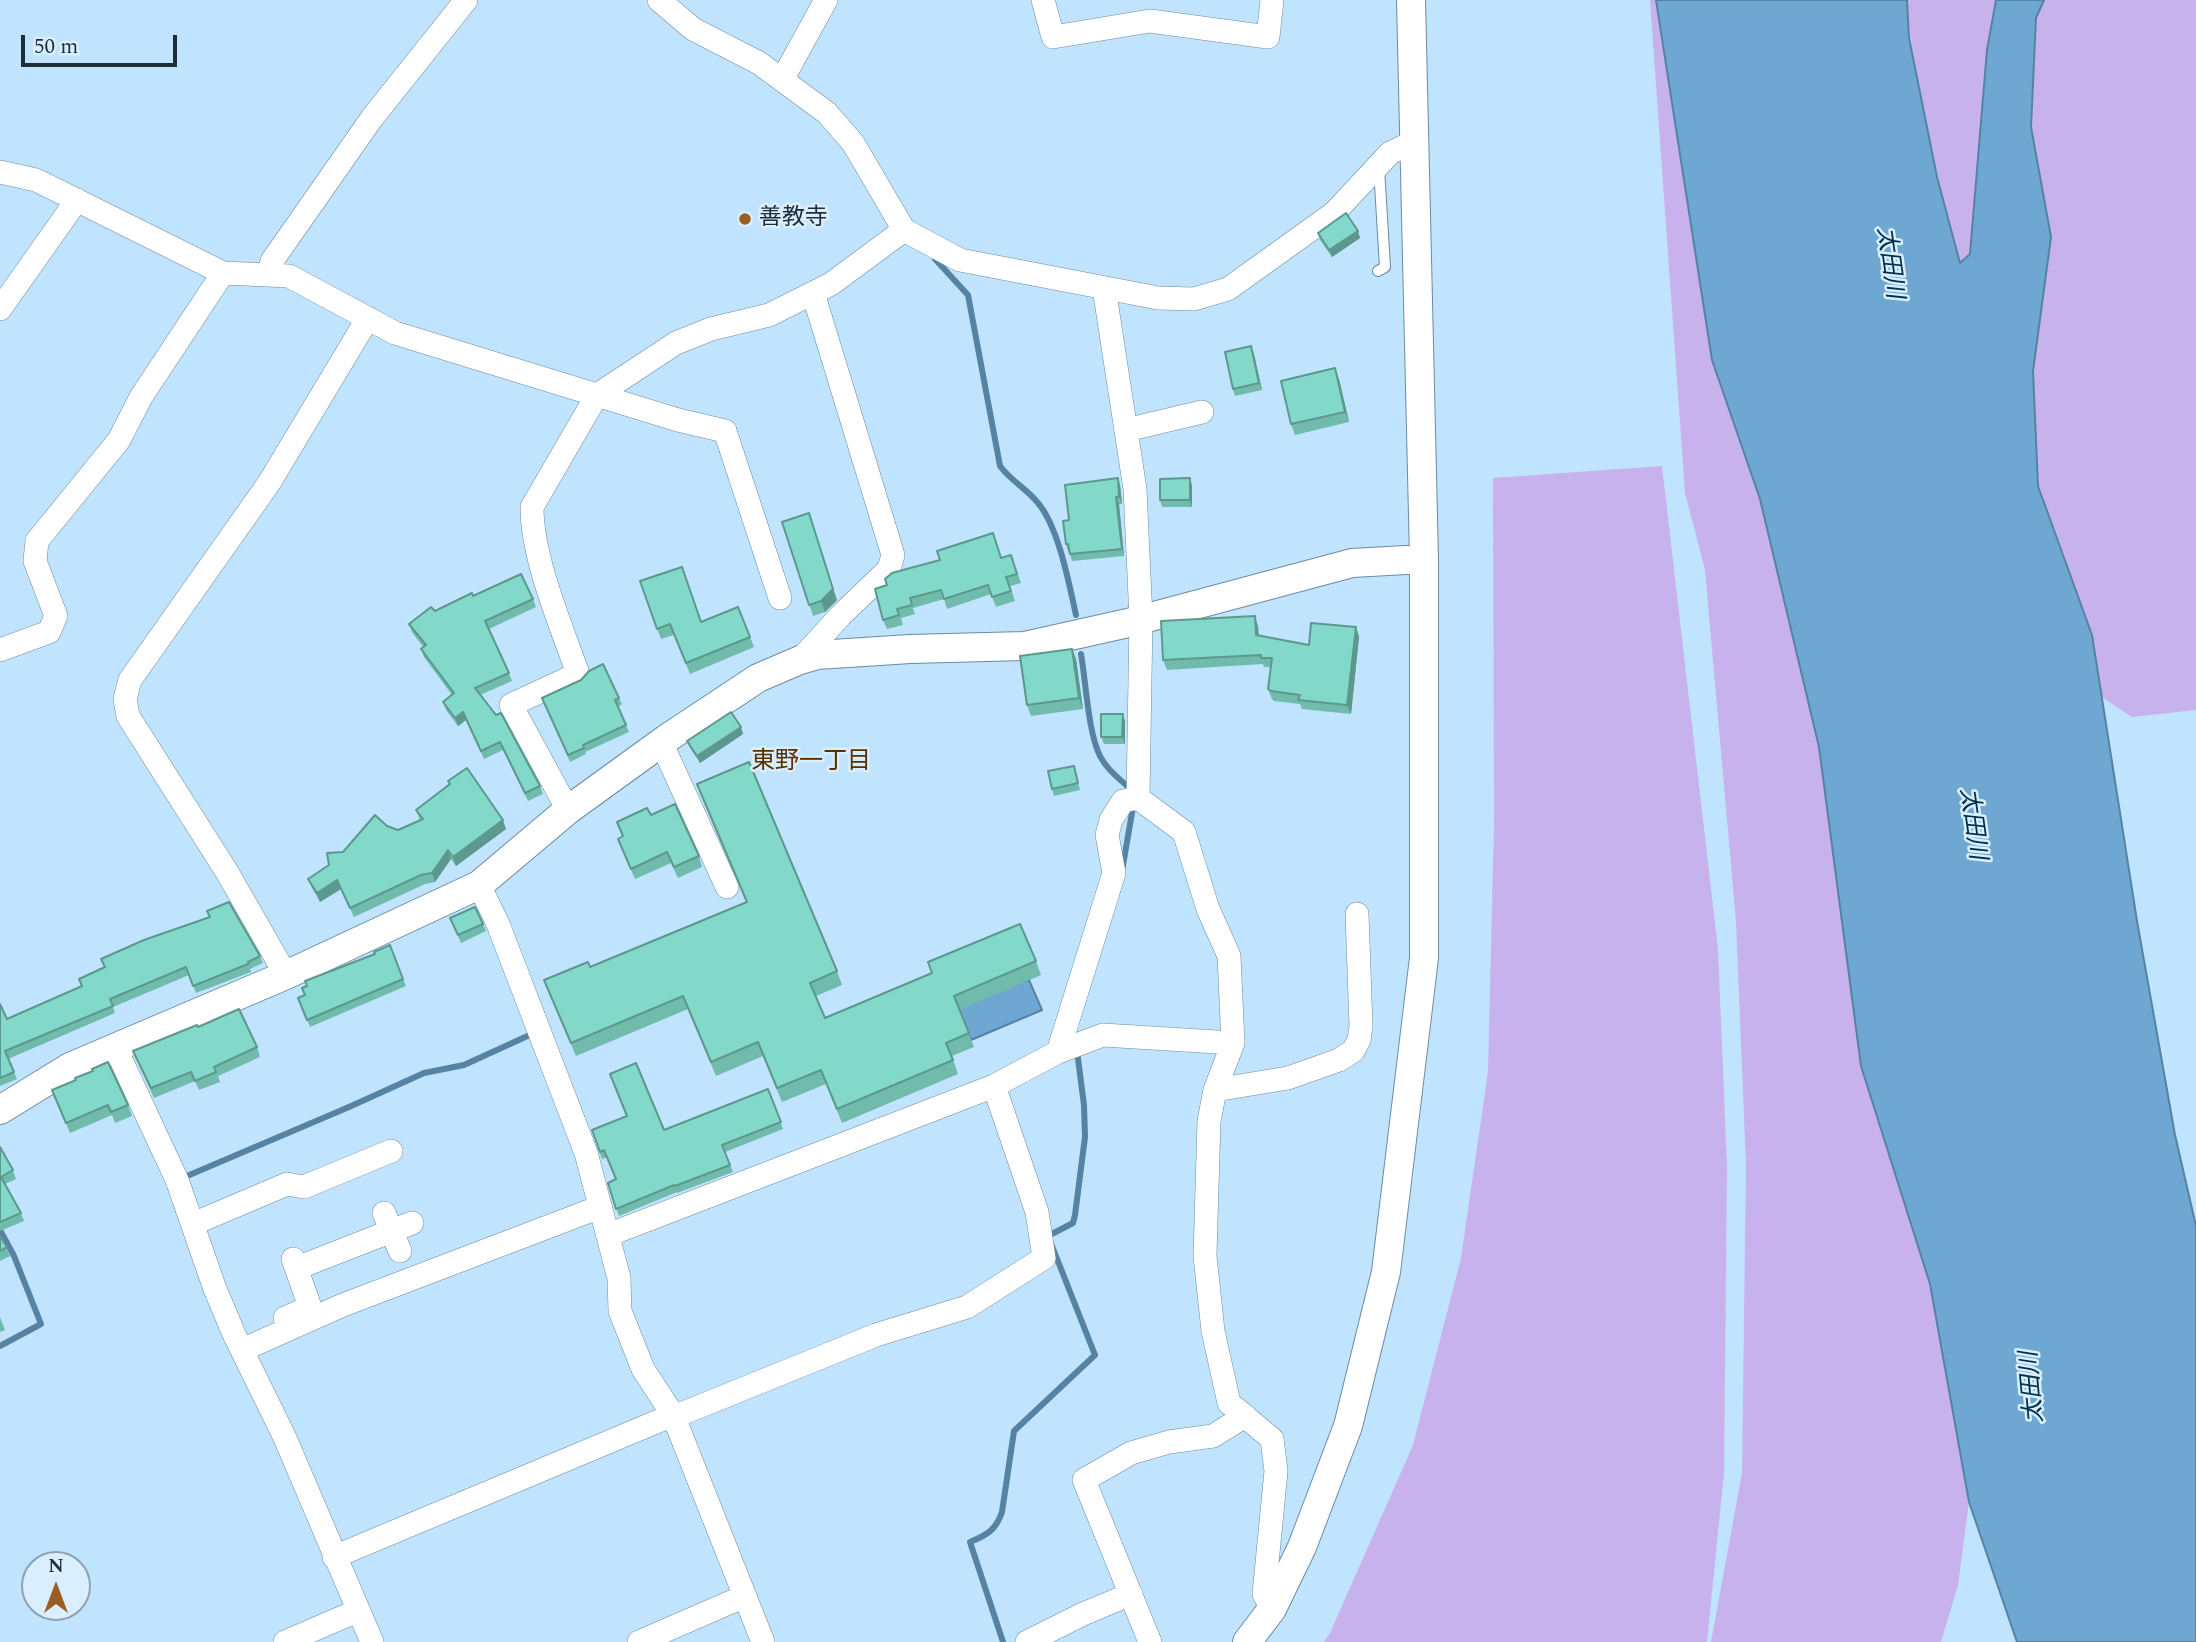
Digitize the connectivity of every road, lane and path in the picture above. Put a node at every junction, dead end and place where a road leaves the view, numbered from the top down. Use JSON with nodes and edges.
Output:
{"nodes":[{"id":1,"x":466,"y":0,"type":"edge"},
{"id":2,"x":659,"y":0,"type":"edge"},
{"id":3,"x":826,"y":0,"type":"edge"},
{"id":4,"x":1043,"y":0,"type":"edge"},
{"id":5,"x":1272,"y":0,"type":"edge"},
{"id":6,"x":1411,"y":0,"type":"edge"},
{"id":7,"x":782,"y":80,"type":"junction"},
{"id":8,"x":1413,"y":142,"type":"junction"},
{"id":9,"x":1379,"y":165,"type":"junction"},
{"id":10,"x":0,"y":172,"type":"edge"},
{"id":11,"x":77,"y":200,"type":"junction"},
{"id":12,"x":904,"y":230,"type":"junction"},
{"id":13,"x":1378,"y":271,"type":"dead end"},
{"id":14,"x":223,"y":273,"type":"junction"},
{"id":15,"x":269,"y":275,"type":"junction"},
{"id":16,"x":1104,"y":288,"type":"junction"},
{"id":17,"x":813,"y":293,"type":"junction"},
{"id":18,"x":0,"y":309,"type":"edge"},
{"id":19,"x":368,"y":318,"type":"junction"},
{"id":20,"x":597,"y":395,"type":"junction"},
{"id":21,"x":1202,"y":412,"type":"dead end"},
{"id":22,"x":1126,"y":430,"type":"junction"},
{"id":23,"x":1424,"y":559,"type":"junction"},
{"id":24,"x":780,"y":598,"type":"dead end"},
{"id":25,"x":1141,"y":619,"type":"junction"},
{"id":26,"x":0,"y":650,"type":"edge"},
{"id":27,"x":800,"y":660,"type":"junction"},
{"id":28,"x":661,"y":742,"type":"junction"},
{"id":29,"x":1138,"y":798,"type":"junction"},
{"id":30,"x":568,"y":810,"type":"junction"},
{"id":31,"x":479,"y":885,"type":"junction"},
{"id":32,"x":727,"y":887,"type":"dead end"},
{"id":33,"x":1357,"y":914,"type":"dead end"},
{"id":34,"x":286,"y":975,"type":"junction"},
{"id":35,"x":1233,"y":1043,"type":"junction"},
{"id":36,"x":115,"y":1047,"type":"junction"},
{"id":37,"x":1058,"y":1052,"type":"junction"},
{"id":38,"x":994,"y":1086,"type":"junction"},
{"id":39,"x":1215,"y":1090,"type":"junction"},
{"id":40,"x":0,"y":1110,"type":"edge"},
{"id":41,"x":391,"y":1151,"type":"dead end"},
{"id":42,"x":600,"y":1207,"type":"junction"},
{"id":43,"x":193,"y":1224,"type":"junction"},
{"id":44,"x":397,"y":1229,"type":"dead end"},
{"id":45,"x":608,"y":1235,"type":"junction"},
{"id":46,"x":238,"y":1342,"type":"junction"},
{"id":47,"x":673,"y":1415,"type":"junction"},
{"id":48,"x":1245,"y":1416,"type":"junction"},
{"id":49,"x":334,"y":1557,"type":"junction"},
{"id":50,"x":1131,"y":1594,"type":"junction"},
{"id":51,"x":745,"y":1596,"type":"junction"},
{"id":52,"x":1272,"y":1609,"type":"junction"},
{"id":53,"x":357,"y":1611,"type":"junction"},
{"id":54,"x":285,"y":1642,"type":"edge"},
{"id":55,"x":372,"y":1642,"type":"edge"},
{"id":56,"x":639,"y":1642,"type":"edge"},
{"id":57,"x":763,"y":1642,"type":"edge"},
{"id":58,"x":1027,"y":1642,"type":"edge"},
{"id":59,"x":1150,"y":1642,"type":"edge"},
{"id":60,"x":1247,"y":1642,"type":"edge"}],
"edges":[{"from":1,"to":15,"type":"street"},
{"from":2,"to":7,"type":"street"},
{"from":3,"to":7,"type":"street"},
{"from":4,"to":5,"type":"street"},
{"from":6,"to":8,"type":"street"},
{"from":7,"to":12,"type":"street"},
{"from":8,"to":9,"type":"street"},
{"from":8,"to":23,"type":"street"},
{"from":9,"to":13,"type":"lane"},
{"from":9,"to":16,"type":"street"},
{"from":10,"to":11,"type":"street"},
{"from":11,"to":14,"type":"street"},
{"from":11,"to":18,"type":"street"},
{"from":12,"to":16,"type":"street"},
{"from":12,"to":17,"type":"street"},
{"from":14,"to":15,"type":"street"},
{"from":14,"to":26,"type":"street"},
{"from":15,"to":19,"type":"street"},
{"from":16,"to":22,"type":"street"},
{"from":17,"to":20,"type":"street"},
{"from":17,"to":27,"type":"street"},
{"from":19,"to":20,"type":"street"},
{"from":19,"to":34,"type":"street"},
{"from":20,"to":24,"type":"street"},
{"from":20,"to":30,"type":"street"},
{"from":21,"to":22,"type":"street"},
{"from":22,"to":25,"type":"street"},
{"from":23,"to":25,"type":"street"},
{"from":23,"to":52,"type":"street"},
{"from":25,"to":27,"type":"street"},
{"from":25,"to":29,"type":"street"},
{"from":27,"to":28,"type":"street"},
{"from":28,"to":30,"type":"street"},
{"from":28,"to":32,"type":"street"},
{"from":29,"to":35,"type":"street"},
{"from":29,"to":37,"type":"street"},
{"from":30,"to":31,"type":"street"},
{"from":31,"to":34,"type":"street"},
{"from":31,"to":42,"type":"street"},
{"from":33,"to":39,"type":"street"},
{"from":34,"to":36,"type":"street"},
{"from":35,"to":37,"type":"street"},
{"from":35,"to":39,"type":"street"},
{"from":36,"to":40,"type":"street"},
{"from":36,"to":43,"type":"street"},
{"from":37,"to":38,"type":"street"},
{"from":38,"to":45,"type":"street"},
{"from":38,"to":47,"type":"street"},
{"from":39,"to":48,"type":"street"},
{"from":41,"to":43,"type":"street"},
{"from":42,"to":45,"type":"street"},
{"from":42,"to":46,"type":"street"},
{"from":43,"to":46,"type":"street"},
{"from":44,"to":46,"type":"street"},
{"from":45,"to":47,"type":"street"},
{"from":46,"to":49,"type":"street"},
{"from":47,"to":49,"type":"street"},
{"from":47,"to":51,"type":"street"},
{"from":48,"to":50,"type":"street"},
{"from":48,"to":52,"type":"street"},
{"from":49,"to":53,"type":"street"},
{"from":50,"to":58,"type":"street"},
{"from":50,"to":59,"type":"street"},
{"from":51,"to":56,"type":"street"},
{"from":51,"to":57,"type":"street"},
{"from":52,"to":60,"type":"street"},
{"from":53,"to":54,"type":"street"},
{"from":53,"to":55,"type":"street"}]}
